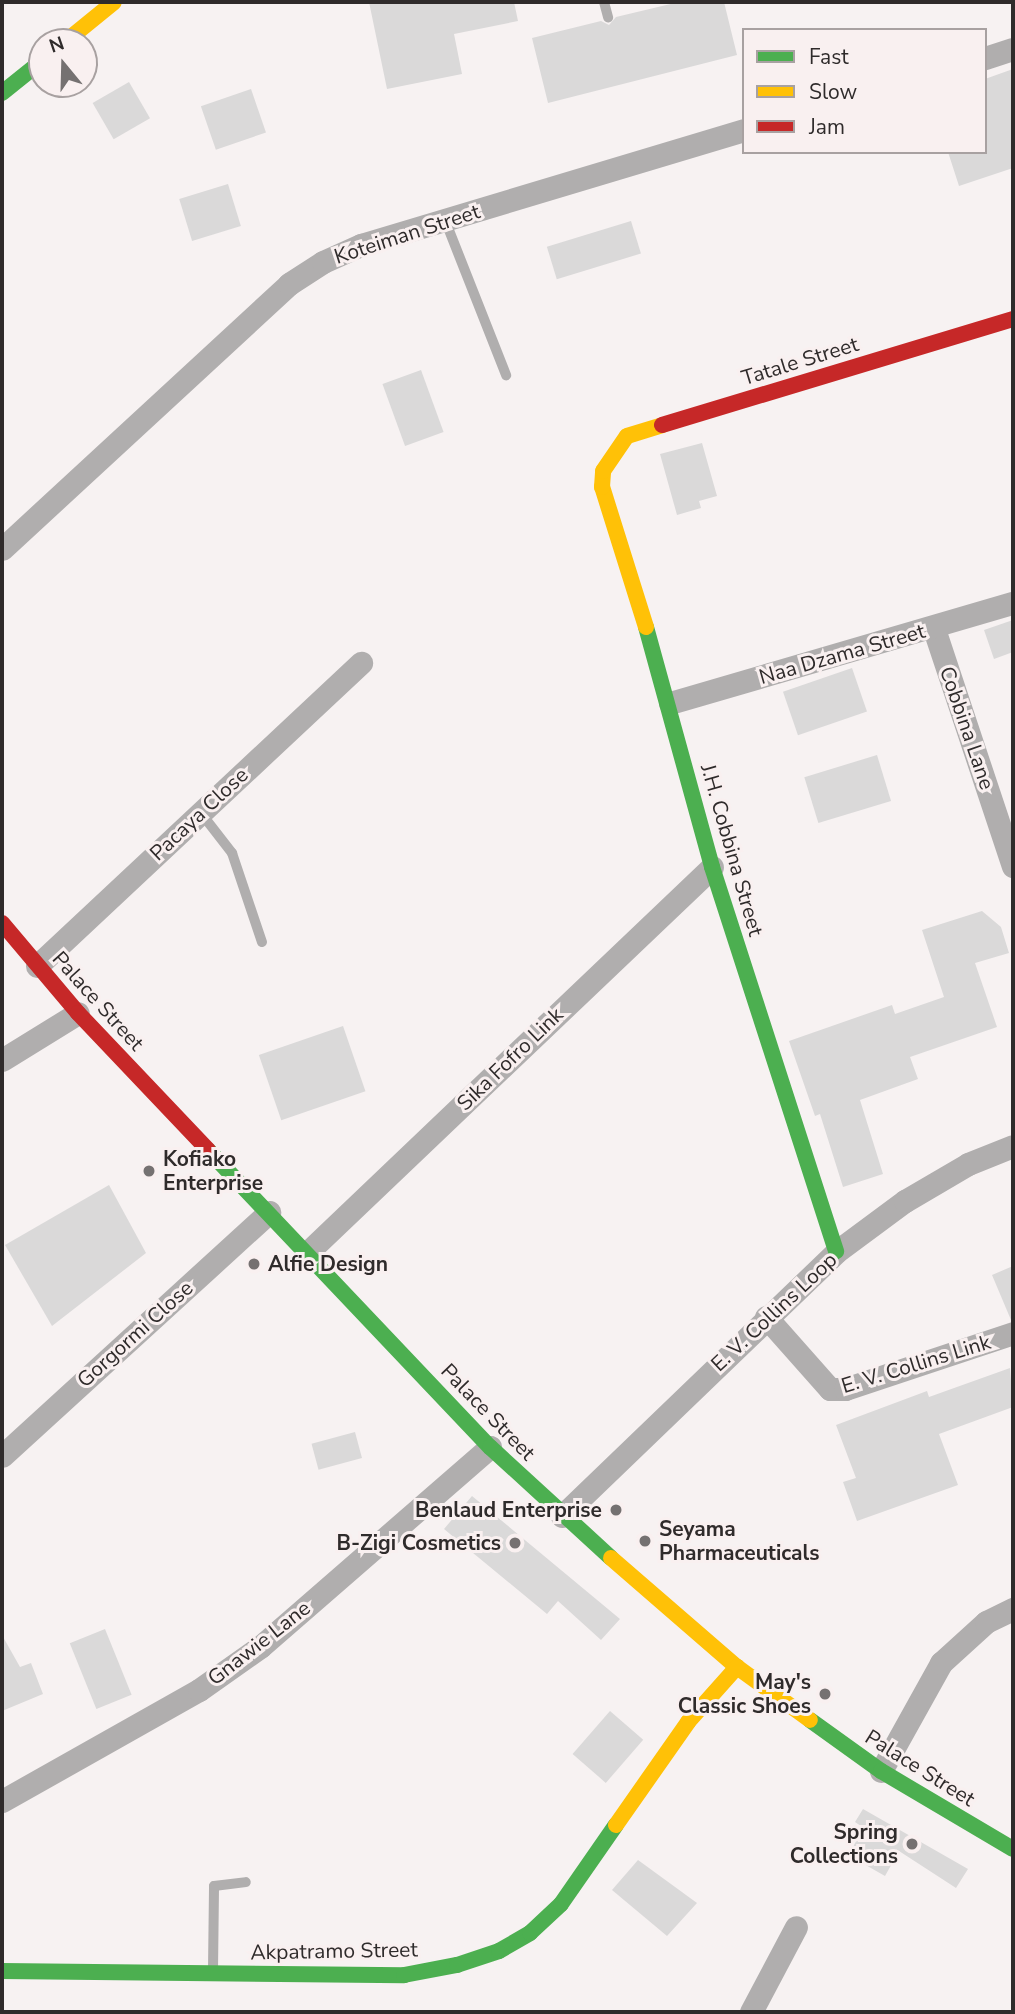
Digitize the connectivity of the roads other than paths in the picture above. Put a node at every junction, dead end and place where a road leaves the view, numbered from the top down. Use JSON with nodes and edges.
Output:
{"nodes":[{"id":1,"x":114,"y":2,"type":"edge"},
{"id":2,"x":604,"y":2,"type":"edge"},
{"id":3,"x":608,"y":17,"type":"dead end"},
{"id":4,"x":82,"y":28,"type":"edge"},
{"id":5,"x":1013,"y":50,"type":"edge"},
{"id":6,"x":987,"y":57,"type":"edge"},
{"id":7,"x":28,"y":72,"type":"edge"},
{"id":8,"x":2,"y":93,"type":"edge"},
{"id":9,"x":742,"y":131,"type":"edge"},
{"id":10,"x":445,"y":220,"type":"junction"},
{"id":11,"x":1013,"y":319,"type":"edge"},
{"id":12,"x":506,"y":375,"type":"dead end"},
{"id":13,"x":608,"y":458,"type":"joint"},
{"id":14,"x":2,"y":549,"type":"edge"},
{"id":15,"x":1013,"y":603,"type":"edge"},
{"id":16,"x":934,"y":629,"type":"junction"},
{"id":17,"x":361,"y":663,"type":"dead end"},
{"id":18,"x":670,"y":703,"type":"junction"},
{"id":19,"x":201,"y":813,"type":"junction"},
{"id":20,"x":1013,"y":866,"type":"edge"},
{"id":21,"x":712,"y":867,"type":"junction"},
{"id":22,"x":2,"y":923,"type":"edge"},
{"id":23,"x":262,"y":942,"type":"dead end"},
{"id":24,"x":37,"y":966,"type":"junction"},
{"id":25,"x":78,"y":1013,"type":"junction"},
{"id":26,"x":2,"y":1060,"type":"edge"},
{"id":27,"x":1013,"y":1146,"type":"edge"},
{"id":28,"x":269,"y":1213,"type":"junction"},
{"id":29,"x":308,"y":1251,"type":"junction"},
{"id":30,"x":836,"y":1252,"type":"junction"},
{"id":31,"x":766,"y":1317,"type":"junction"},
{"id":32,"x":1013,"y":1333,"type":"edge"},
{"id":33,"x":490,"y":1447,"type":"junction"},
{"id":34,"x":2,"y":1456,"type":"edge"},
{"id":35,"x":562,"y":1516,"type":"junction"},
{"id":36,"x":1013,"y":1609,"type":"edge"},
{"id":37,"x":737,"y":1667,"type":"junction"},
{"id":38,"x":881,"y":1771,"type":"junction"},
{"id":39,"x":2,"y":1801,"type":"edge"},
{"id":40,"x":1013,"y":1849,"type":"edge"},
{"id":41,"x":246,"y":1882,"type":"dead end"},
{"id":42,"x":796,"y":1927,"type":"dead end"},
{"id":43,"x":2,"y":1970,"type":"edge"},
{"id":44,"x":213,"y":1973,"type":"junction"},
{"id":45,"x":751,"y":2012,"type":"edge"}],
"edges":[{"from":1,"to":4,"type":"street"},
{"from":2,"to":3,"type":"lane"},
{"from":5,"to":6,"type":"street"},
{"from":7,"to":8,"type":"street"},
{"from":9,"to":10,"type":"street","name":"Koteiman Street"},
{"from":10,"to":12,"type":"lane"},
{"from":10,"to":14,"type":"street","name":"Koteiman Street"},
{"from":11,"to":13,"type":"street","name":"Tatale Street"},
{"from":13,"to":18,"type":"street","name":"J.H. Cobbina Street"},
{"from":15,"to":16,"type":"street","name":"Naa Dzama Street"},
{"from":16,"to":18,"type":"street","name":"Naa Dzama Street"},
{"from":16,"to":20,"type":"street","name":"Cobbina Lane"},
{"from":17,"to":19,"type":"street","name":"Pacaya Close"},
{"from":18,"to":21,"type":"street","name":"J.H. Cobbina Street"},
{"from":19,"to":23,"type":"lane"},
{"from":19,"to":24,"type":"street","name":"Pacaya Close"},
{"from":21,"to":29,"type":"street","name":"Sika Fofro Link"},
{"from":21,"to":30,"type":"street","name":"J.H. Cobbina Street"},
{"from":22,"to":24,"type":"street","name":"Palace Street"},
{"from":24,"to":25,"type":"street","name":"Palace Street"},
{"from":25,"to":26,"type":"street"},
{"from":25,"to":28,"type":"street","name":"Palace Street"},
{"from":27,"to":30,"type":"street","name":"E. V. Collins Loop"},
{"from":28,"to":29,"type":"street","name":"Palace Street"},
{"from":28,"to":34,"type":"street","name":"Gorgormi Close"},
{"from":29,"to":33,"type":"street","name":"Palace Street"},
{"from":30,"to":31,"type":"street","name":"E. V. Collins Loop"},
{"from":31,"to":32,"type":"street","name":"E. V. Collins Link"},
{"from":31,"to":35,"type":"street","name":"E. V. Collins Loop"},
{"from":33,"to":35,"type":"street","name":"Palace Street"},
{"from":33,"to":39,"type":"street","name":"Gnawie Lane"},
{"from":35,"to":37,"type":"street","name":"Palace Street"},
{"from":36,"to":38,"type":"street"},
{"from":37,"to":38,"type":"street","name":"Palace Street"},
{"from":37,"to":44,"type":"street","name":"Akpatramo Street"},
{"from":38,"to":40,"type":"street","name":"Palace Street"},
{"from":41,"to":44,"type":"lane"},
{"from":42,"to":45,"type":"street"},
{"from":43,"to":44,"type":"street","name":"Akpatramo Street"}]}
